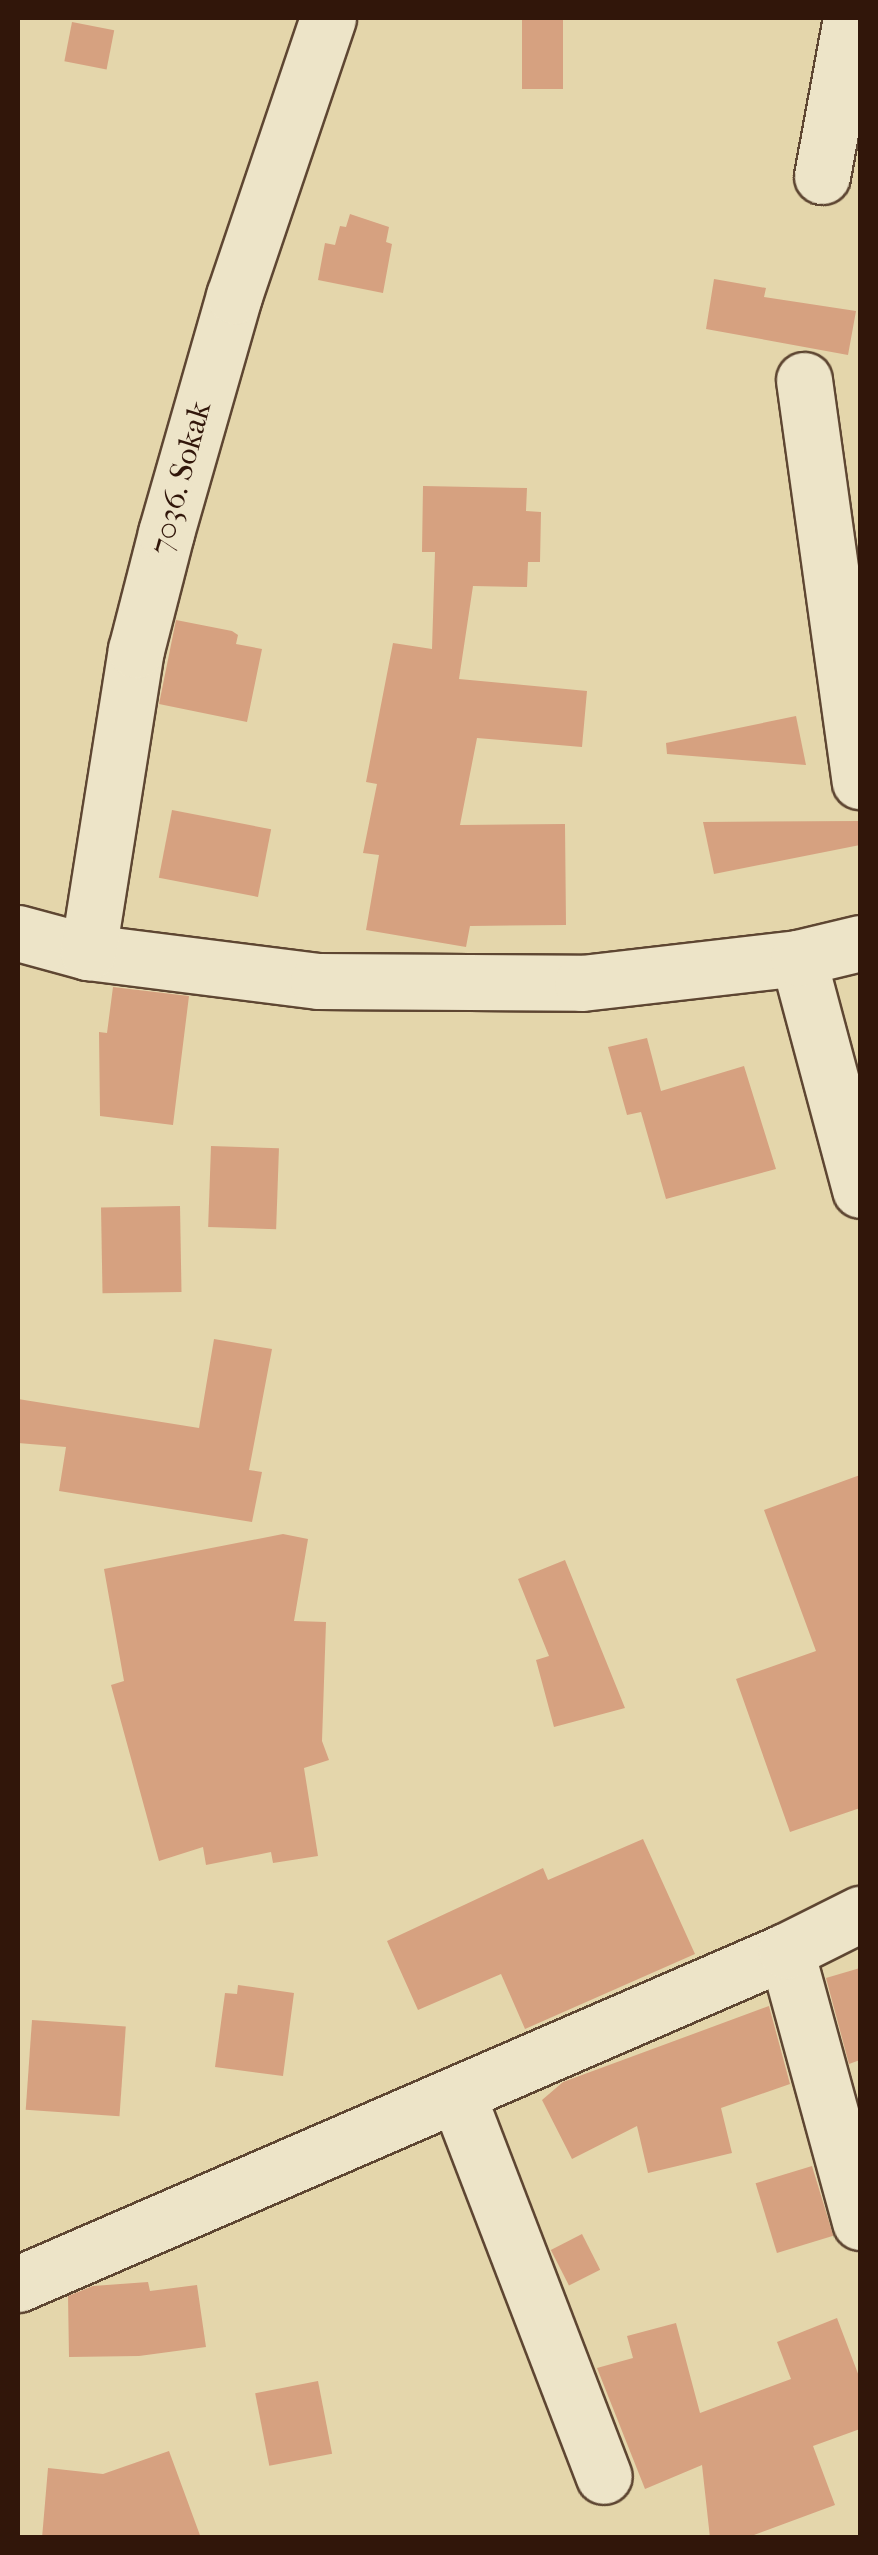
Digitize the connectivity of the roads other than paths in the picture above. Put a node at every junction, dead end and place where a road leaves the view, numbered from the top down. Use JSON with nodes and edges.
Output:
{"nodes":[{"id":1,"x":328,"y":18,"type":"edge"},
{"id":2,"x":851,"y":18,"type":"edge"},
{"id":3,"x":822,"y":176,"type":"dead end"},
{"id":4,"x":804,"y":380,"type":"dead end"},
{"id":5,"x":860,"y":781,"type":"edge"},
{"id":6,"x":18,"y":933,"type":"edge"},
{"id":7,"x":860,"y":943,"type":"edge"},
{"id":8,"x":88,"y":952,"type":"junction"},
{"id":9,"x":798,"y":958,"type":"junction"},
{"id":10,"x":860,"y":1190,"type":"edge"},
{"id":11,"x":860,"y":1914,"type":"edge"},
{"id":12,"x":786,"y":1951,"type":"junction"},
{"id":13,"x":457,"y":2094,"type":"junction"},
{"id":14,"x":860,"y":2222,"type":"edge"},
{"id":15,"x":18,"y":2284,"type":"edge"},
{"id":16,"x":604,"y":2476,"type":"dead end"}],
"edges":[{"from":1,"to":8,"type":"street","name":"7036. Sokak"},
{"from":2,"to":3,"type":"street"},
{"from":4,"to":5,"type":"street"},
{"from":6,"to":8,"type":"street"},
{"from":7,"to":9,"type":"street"},
{"from":8,"to":9,"type":"street"},
{"from":9,"to":10,"type":"street"},
{"from":11,"to":12,"type":"street"},
{"from":12,"to":13,"type":"street"},
{"from":12,"to":14,"type":"street"},
{"from":13,"to":15,"type":"street"},
{"from":13,"to":16,"type":"street"}]}
